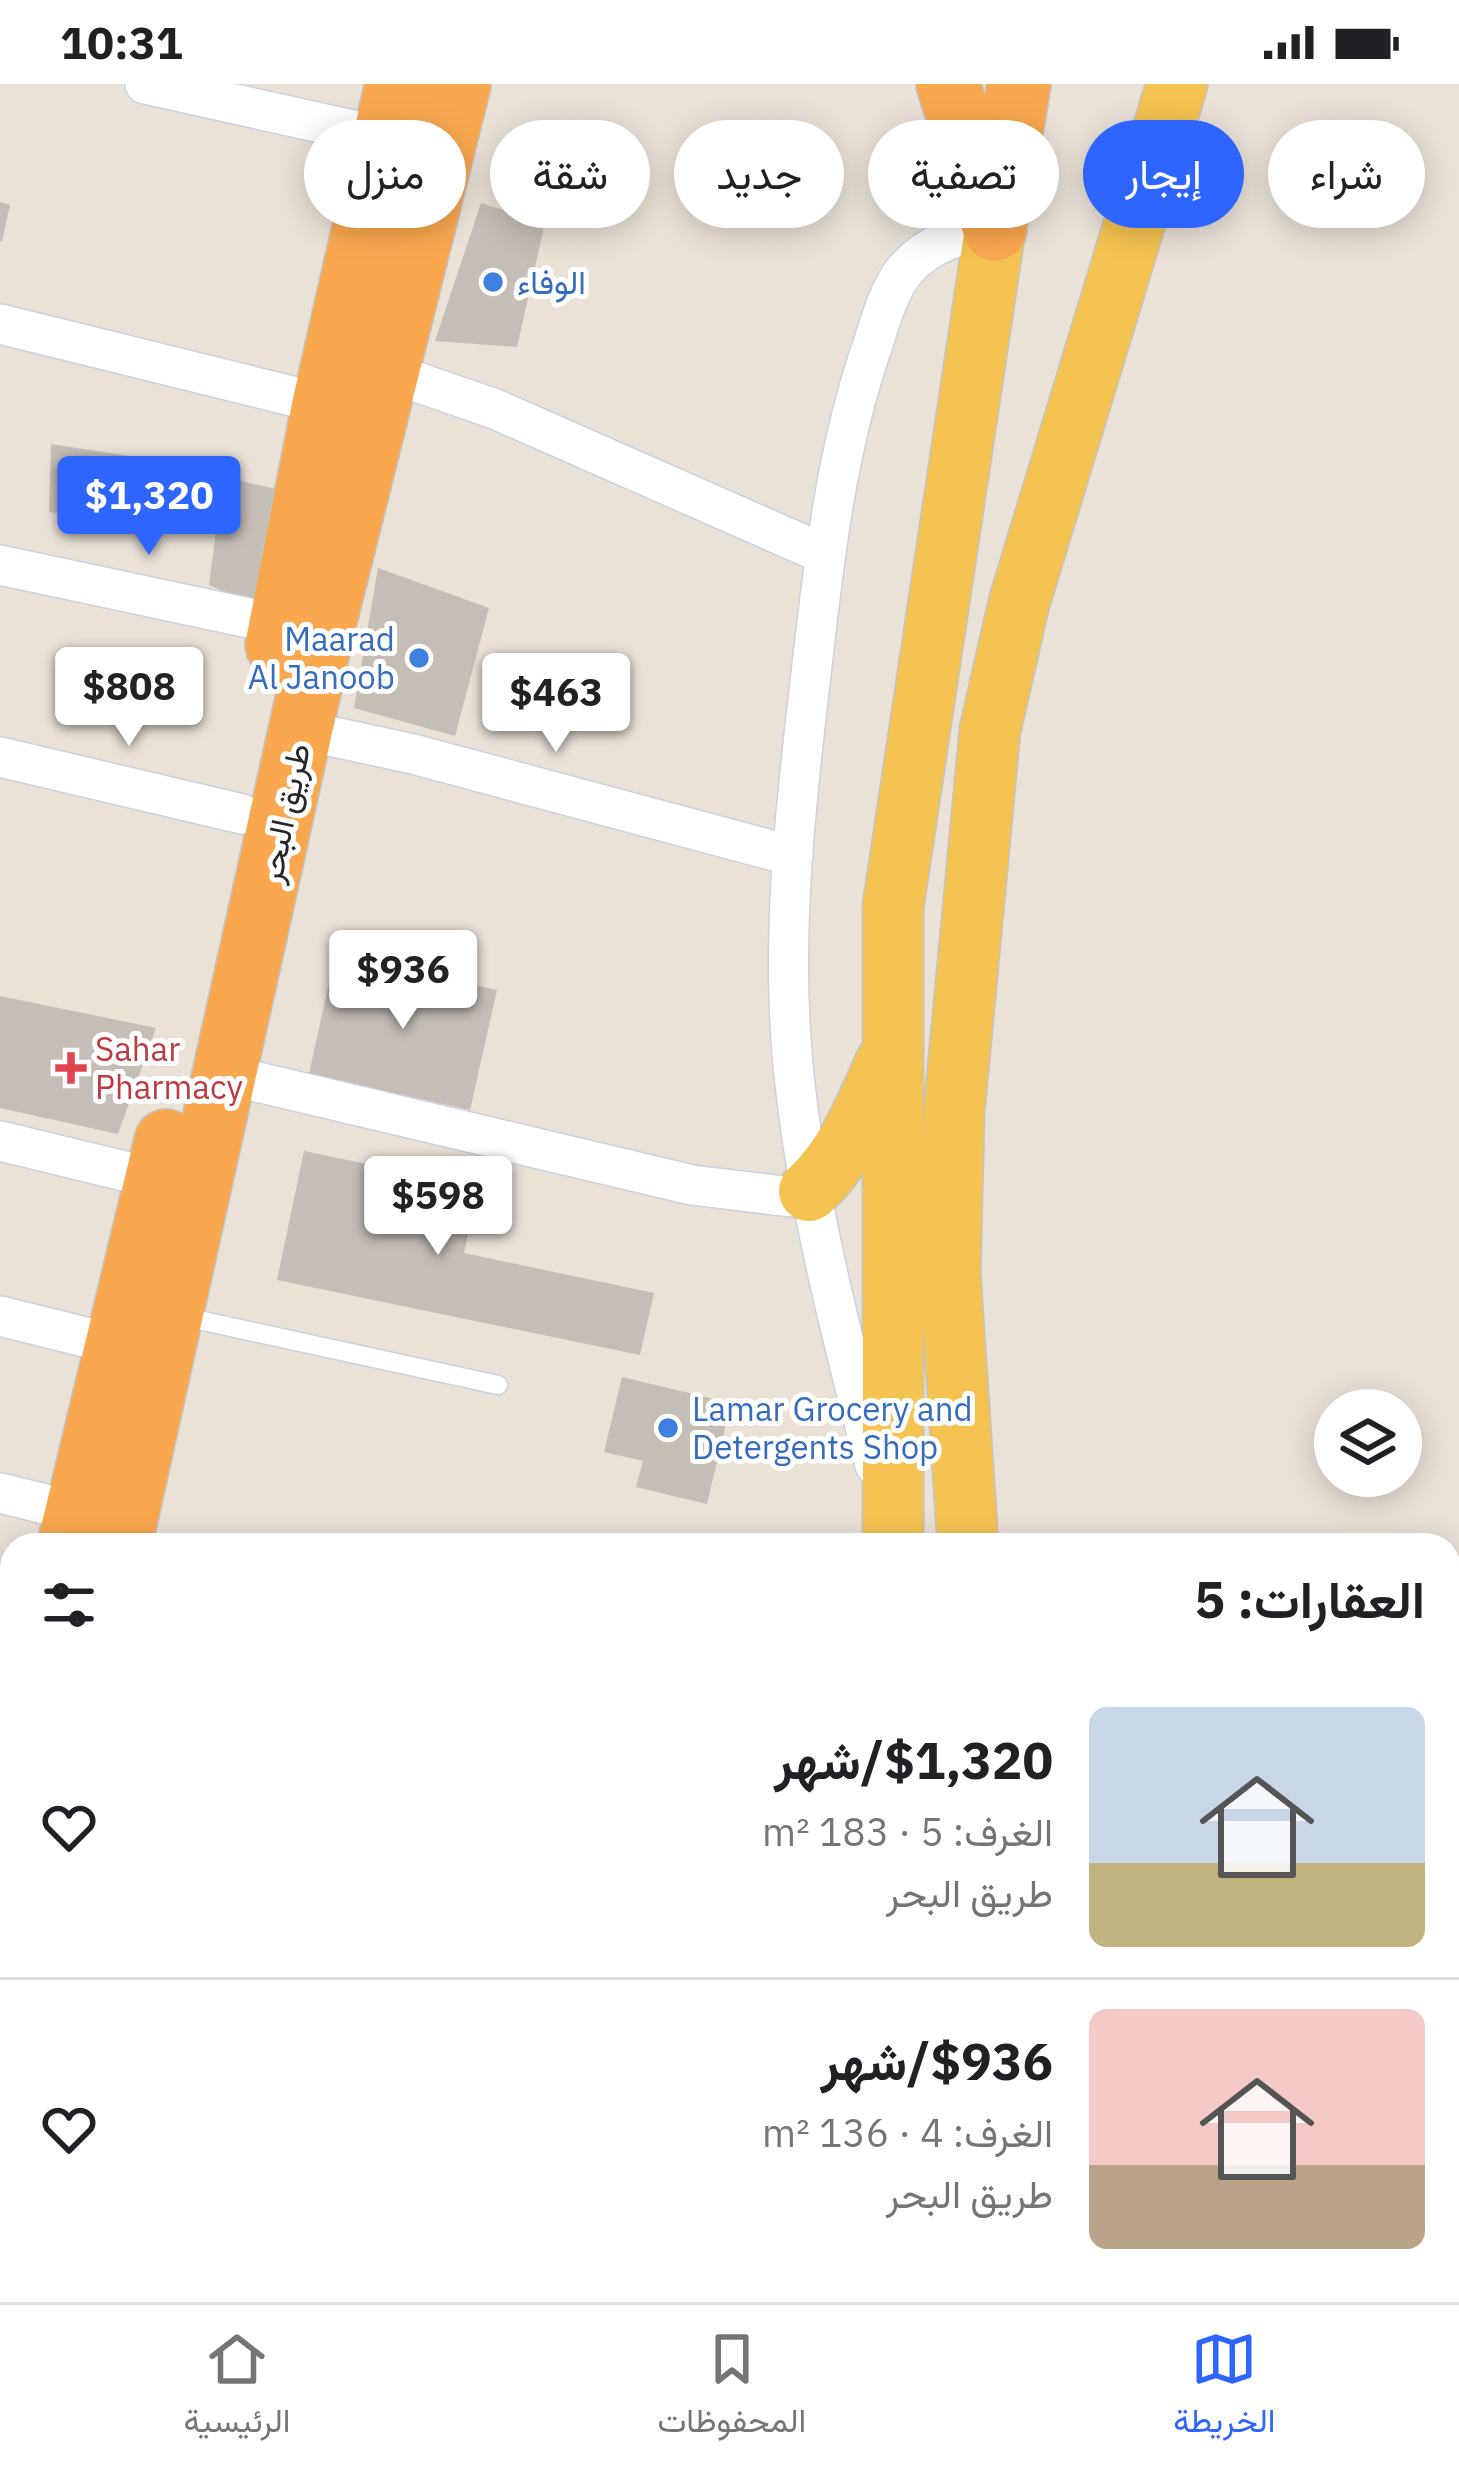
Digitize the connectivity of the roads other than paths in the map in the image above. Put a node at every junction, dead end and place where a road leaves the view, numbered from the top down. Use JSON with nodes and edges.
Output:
{"nodes":[{"id":1,"x":146,"y":84,"type":"edge"},
{"id":2,"x":459,"y":84,"type":"edge"},
{"id":3,"x":948,"y":84,"type":"edge"},
{"id":4,"x":1018,"y":84,"type":"edge"},
{"id":5,"x":1178,"y":84,"type":"edge"},
{"id":6,"x":391,"y":110,"type":"edge"},
{"id":7,"x":994,"y":229,"type":"junction"},
{"id":8,"x":0,"y":324,"type":"edge"},
{"id":9,"x":388,"y":372,"type":"junction"},
{"id":10,"x":324,"y":404,"type":"junction"},
{"id":11,"x":824,"y":554,"type":"junction"},
{"id":12,"x":0,"y":565,"type":"edge"},
{"id":13,"x":282,"y":625,"type":"junction"},
{"id":14,"x":302,"y":730,"type":"junction"},
{"id":15,"x":0,"y":758,"type":"edge"},
{"id":16,"x":242,"y":814,"type":"junction"},
{"id":17,"x":793,"y":856,"type":"junction"},
{"id":18,"x":892,"y":1047,"type":"junction"},
{"id":19,"x":224,"y":1074,"type":"junction"},
{"id":20,"x":0,"y":1142,"type":"edge"},
{"id":21,"x":157,"y":1179,"type":"junction"},
{"id":22,"x":809,"y":1191,"type":"junction"},
{"id":23,"x":172,"y":1314,"type":"junction"},
{"id":24,"x":0,"y":1316,"type":"edge"},
{"id":25,"x":117,"y":1345,"type":"junction"},
{"id":26,"x":498,"y":1385,"type":"dead end"},
{"id":27,"x":0,"y":1492,"type":"edge"},
{"id":28,"x":87,"y":1533,"type":"edge"},
{"id":29,"x":89,"y":1533,"type":"edge"},
{"id":30,"x":89,"y":1533,"type":"edge"},
{"id":31,"x":891,"y":1533,"type":"edge"},
{"id":32,"x":891,"y":1533,"type":"edge"},
{"id":33,"x":967,"y":1533,"type":"edge"}],
"edges":[{"from":1,"to":6,"type":"street"},
{"from":2,"to":9,"type":"highway","name":"طريق البحر"},
{"from":3,"to":7,"type":"highway"},
{"from":4,"to":7,"type":"highway"},
{"from":5,"to":33,"type":"main road"},
{"from":6,"to":10,"type":"highway","name":"طريق البحر"},
{"from":7,"to":11,"type":"street"},
{"from":7,"to":18,"type":"main road"},
{"from":8,"to":10,"type":"street"},
{"from":9,"to":11,"type":"street"},
{"from":9,"to":14,"type":"highway","name":"طريق البحر"},
{"from":10,"to":13,"type":"highway","name":"طريق البحر"},
{"from":11,"to":17,"type":"street"},
{"from":12,"to":13,"type":"street"},
{"from":13,"to":16,"type":"highway","name":"طريق البحر"},
{"from":14,"to":17,"type":"street"},
{"from":14,"to":19,"type":"highway","name":"طريق البحر"},
{"from":15,"to":16,"type":"street"},
{"from":16,"to":21,"type":"highway","name":"طريق البحر"},
{"from":17,"to":22,"type":"street"},
{"from":18,"to":22,"type":"main road"},
{"from":18,"to":31,"type":"main road"},
{"from":19,"to":22,"type":"street"},
{"from":19,"to":23,"type":"highway","name":"طريق البحر"},
{"from":20,"to":21,"type":"street"},
{"from":21,"to":25,"type":"highway","name":"طريق البحر"},
{"from":22,"to":32,"type":"street"},
{"from":23,"to":26,"type":"lane"},
{"from":23,"to":29,"type":"highway","name":"طريق البحر"},
{"from":24,"to":25,"type":"street"},
{"from":25,"to":30,"type":"highway","name":"طريق البحر"},
{"from":27,"to":28,"type":"street"}]}
